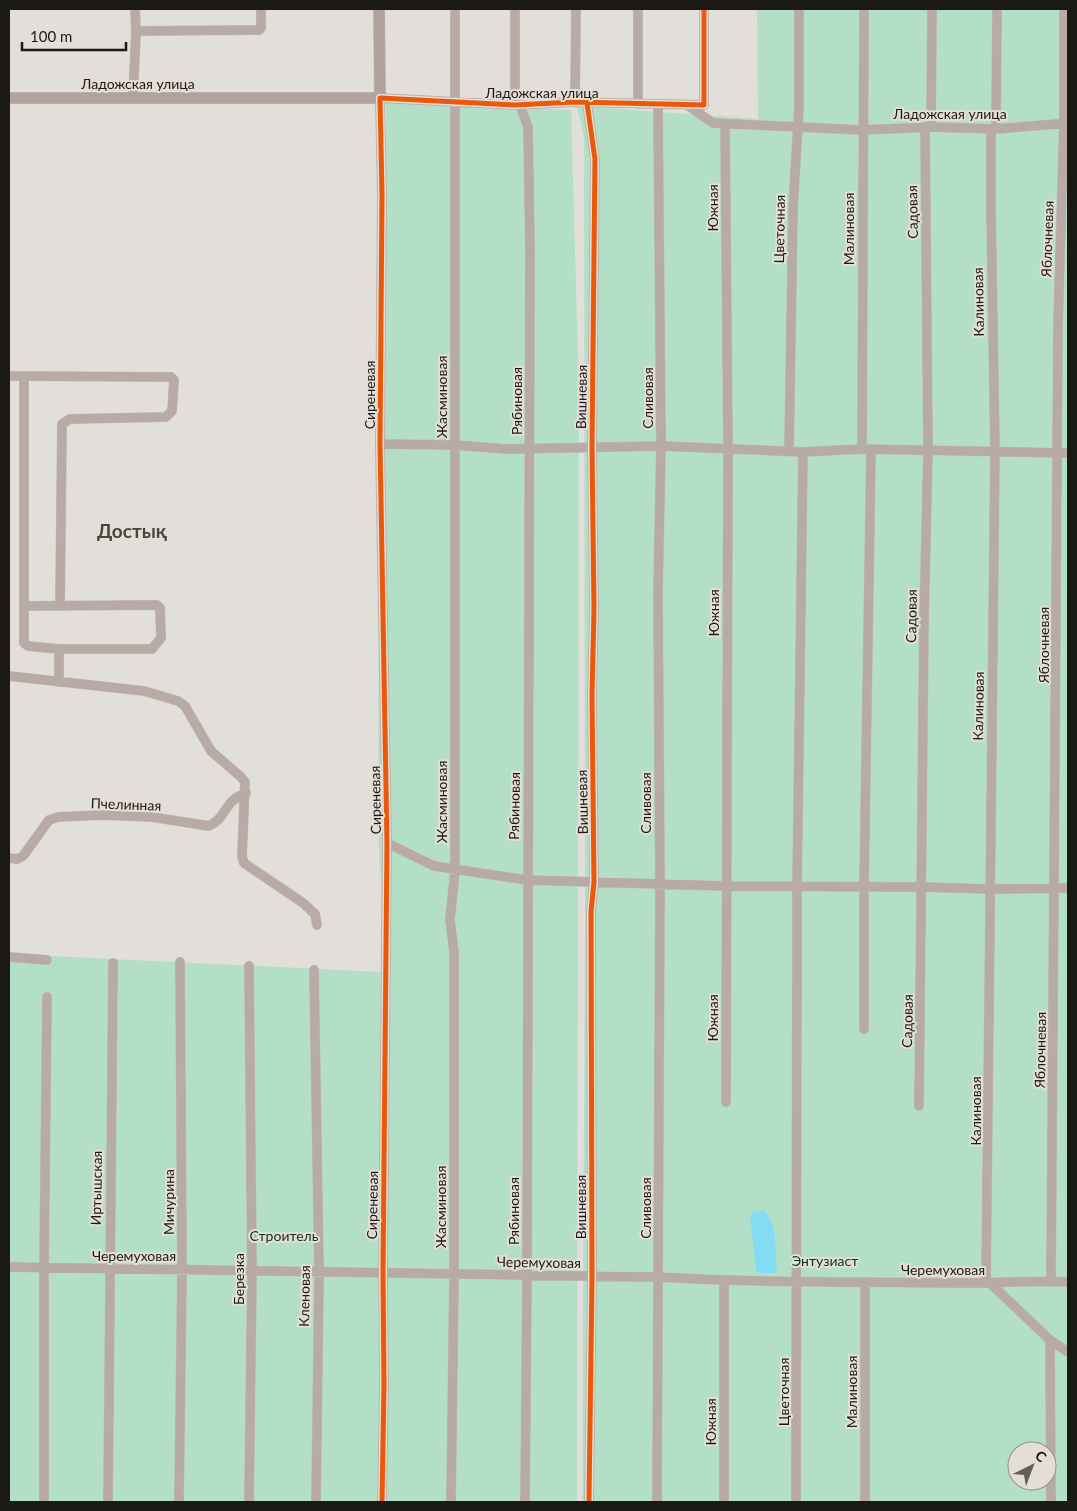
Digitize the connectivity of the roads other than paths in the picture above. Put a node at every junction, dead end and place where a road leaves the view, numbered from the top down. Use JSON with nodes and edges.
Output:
{"nodes":[{"id":1,"x":135,"y":9,"type":"edge"},
{"id":2,"x":262,"y":9,"type":"edge"},
{"id":3,"x":379,"y":9,"type":"edge"},
{"id":4,"x":455,"y":9,"type":"edge"},
{"id":5,"x":515,"y":9,"type":"edge"},
{"id":6,"x":576,"y":9,"type":"edge"},
{"id":7,"x":638,"y":9,"type":"edge"},
{"id":8,"x":704,"y":9,"type":"edge"},
{"id":9,"x":799,"y":9,"type":"edge"},
{"id":10,"x":864,"y":9,"type":"edge"},
{"id":11,"x":932,"y":9,"type":"edge"},
{"id":12,"x":997,"y":9,"type":"edge"},
{"id":13,"x":1064,"y":9,"type":"edge"},
{"id":14,"x":136,"y":32,"type":"junction"},
{"id":15,"x":9,"y":98,"type":"edge"},
{"id":16,"x":133,"y":98,"type":"junction"},
{"id":17,"x":380,"y":98,"type":"junction"},
{"id":18,"x":454,"y":102,"type":"junction"},
{"id":19,"x":575,"y":102,"type":"junction"},
{"id":20,"x":587,"y":102,"type":"junction"},
{"id":21,"x":638,"y":104,"type":"junction"},
{"id":22,"x":658,"y":105,"type":"junction"},
{"id":23,"x":687,"y":105,"type":"junction"},
{"id":24,"x":518,"y":108,"type":"junction"},
{"id":25,"x":1066,"y":123,"type":"edge"},
{"id":26,"x":725,"y":124,"type":"junction"},
{"id":27,"x":797,"y":127,"type":"junction"},
{"id":28,"x":928,"y":127,"type":"junction"},
{"id":29,"x":994,"y":129,"type":"junction"},
{"id":30,"x":862,"y":130,"type":"junction"},
{"id":31,"x":9,"y":376,"type":"edge"},
{"id":32,"x":24,"y":376,"type":"junction"},
{"id":33,"x":380,"y":444,"type":"junction"},
{"id":34,"x":455,"y":445,"type":"junction"},
{"id":35,"x":661,"y":446,"type":"junction"},
{"id":36,"x":592,"y":448,"type":"junction"},
{"id":37,"x":728,"y":448,"type":"junction"},
{"id":38,"x":530,"y":449,"type":"junction"},
{"id":39,"x":866,"y":449,"type":"junction"},
{"id":40,"x":928,"y":450,"type":"junction"},
{"id":41,"x":995,"y":450,"type":"junction"},
{"id":42,"x":789,"y":451,"type":"junction"},
{"id":43,"x":802,"y":452,"type":"junction"},
{"id":44,"x":1058,"y":453,"type":"junction"},
{"id":45,"x":1068,"y":453,"type":"edge"},
{"id":46,"x":24,"y":606,"type":"junction"},
{"id":47,"x":60,"y":606,"type":"junction"},
{"id":48,"x":59,"y":649,"type":"junction"},
{"id":49,"x":9,"y":676,"type":"edge"},
{"id":50,"x":59,"y":682,"type":"junction"},
{"id":51,"x":246,"y":793,"type":"junction"},
{"id":52,"x":387,"y":844,"type":"junction"},
{"id":53,"x":9,"y":858,"type":"edge"},
{"id":54,"x":455,"y":870,"type":"junction"},
{"id":55,"x":527,"y":880,"type":"junction"},
{"id":56,"x":594,"y":882,"type":"junction"},
{"id":57,"x":660,"y":885,"type":"junction"},
{"id":58,"x":726,"y":886,"type":"junction"},
{"id":59,"x":797,"y":887,"type":"junction"},
{"id":60,"x":922,"y":887,"type":"junction"},
{"id":61,"x":1055,"y":887,"type":"junction"},
{"id":62,"x":864,"y":888,"type":"junction"},
{"id":63,"x":1068,"y":888,"type":"edge"},
{"id":64,"x":989,"y":889,"type":"junction"},
{"id":65,"x":317,"y":925,"type":"dead end"},
{"id":66,"x":9,"y":957,"type":"edge"},
{"id":67,"x":48,"y":960,"type":"dead end"},
{"id":68,"x":180,"y":962,"type":"dead end"},
{"id":69,"x":112,"y":963,"type":"dead end"},
{"id":70,"x":249,"y":966,"type":"dead end"},
{"id":71,"x":314,"y":970,"type":"dead end"},
{"id":72,"x":47,"y":997,"type":"dead end"},
{"id":73,"x":864,"y":1029,"type":"dead end"},
{"id":74,"x":726,"y":1102,"type":"dead end"},
{"id":75,"x":919,"y":1106,"type":"dead end"},
{"id":76,"x":9,"y":1267,"type":"edge"},
{"id":77,"x":44,"y":1267,"type":"junction"},
{"id":78,"x":109,"y":1268,"type":"junction"},
{"id":79,"x":182,"y":1269,"type":"junction"},
{"id":80,"x":252,"y":1271,"type":"junction"},
{"id":81,"x":383,"y":1272,"type":"junction"},
{"id":82,"x":319,"y":1273,"type":"junction"},
{"id":83,"x":454,"y":1274,"type":"junction"},
{"id":84,"x":527,"y":1275,"type":"junction"},
{"id":85,"x":592,"y":1276,"type":"junction"},
{"id":86,"x":658,"y":1277,"type":"junction"},
{"id":87,"x":724,"y":1281,"type":"junction"},
{"id":88,"x":797,"y":1281,"type":"junction"},
{"id":89,"x":1051,"y":1281,"type":"junction"},
{"id":90,"x":865,"y":1282,"type":"junction"},
{"id":91,"x":1068,"y":1282,"type":"edge"},
{"id":92,"x":988,"y":1283,"type":"junction"},
{"id":93,"x":1050,"y":1340,"type":"junction"},
{"id":94,"x":1068,"y":1352,"type":"edge"},
{"id":95,"x":44,"y":1502,"type":"edge"},
{"id":96,"x":108,"y":1502,"type":"edge"},
{"id":97,"x":180,"y":1502,"type":"edge"},
{"id":98,"x":249,"y":1502,"type":"edge"},
{"id":99,"x":316,"y":1502,"type":"edge"},
{"id":100,"x":382,"y":1502,"type":"edge"},
{"id":101,"x":451,"y":1502,"type":"edge"},
{"id":102,"x":524,"y":1502,"type":"edge"},
{"id":103,"x":589,"y":1502,"type":"edge"},
{"id":104,"x":657,"y":1502,"type":"edge"},
{"id":105,"x":724,"y":1502,"type":"edge"},
{"id":106,"x":796,"y":1502,"type":"edge"},
{"id":107,"x":865,"y":1502,"type":"edge"},
{"id":108,"x":1051,"y":1502,"type":"edge"}],
"edges":[{"from":1,"to":14,"type":"street"},
{"from":2,"to":14,"type":"street"},
{"from":3,"to":17,"type":"main road"},
{"from":4,"to":18,"type":"street","name":"Жасминовая"},
{"from":5,"to":24,"type":"street","name":"Рябиновая"},
{"from":6,"to":19,"type":"street"},
{"from":7,"to":21,"type":"street"},
{"from":8,"to":23,"type":"street","name":"Ладожская улица"},
{"from":9,"to":27,"type":"street","name":"Цветочная"},
{"from":10,"to":30,"type":"street","name":"Малиновая"},
{"from":11,"to":28,"type":"street","name":"Садовая"},
{"from":12,"to":29,"type":"street","name":"Калиновая"},
{"from":13,"to":25,"type":"street","name":"Яблочневая"},
{"from":14,"to":16,"type":"street"},
{"from":15,"to":16,"type":"main road","name":"Ладожская улица"},
{"from":16,"to":17,"type":"main road","name":"Ладожская улица"},
{"from":17,"to":18,"type":"street","name":"Ладожская улица"},
{"from":17,"to":33,"type":"street","name":"Сиреневая"},
{"from":18,"to":24,"type":"street","name":"Ладожская улица"},
{"from":18,"to":34,"type":"street","name":"Жасминовая"},
{"from":19,"to":20,"type":"street","name":"Ладожская улица"},
{"from":19,"to":24,"type":"street","name":"Ладожская улица"},
{"from":20,"to":21,"type":"street","name":"Ладожская улица"},
{"from":20,"to":36,"type":"street","name":"Вишневая"},
{"from":21,"to":22,"type":"street","name":"Ладожская улица"},
{"from":22,"to":23,"type":"street","name":"Ладожская улица"},
{"from":22,"to":35,"type":"street","name":"Сливовая"},
{"from":23,"to":26,"type":"street","name":"Ладожская улица"},
{"from":24,"to":38,"type":"street","name":"Рябиновая"},
{"from":25,"to":29,"type":"street","name":"Ладожская улица"},
{"from":25,"to":44,"type":"street","name":"Яблочневая"},
{"from":26,"to":27,"type":"street","name":"Ладожская улица"},
{"from":26,"to":37,"type":"street","name":"Южная"},
{"from":27,"to":30,"type":"street","name":"Ладожская улица"},
{"from":27,"to":42,"type":"street","name":"Цветочная"},
{"from":28,"to":29,"type":"street","name":"Ладожская улица"},
{"from":28,"to":30,"type":"street","name":"Ладожская улица"},
{"from":28,"to":40,"type":"street","name":"Садовая"},
{"from":29,"to":41,"type":"street","name":"Калиновая"},
{"from":30,"to":39,"type":"street","name":"Малиновая"},
{"from":31,"to":32,"type":"street"},
{"from":32,"to":46,"type":"street"},
{"from":32,"to":47,"type":"street"},
{"from":33,"to":34,"type":"street"},
{"from":33,"to":52,"type":"street","name":"Сиреневая"},
{"from":34,"to":38,"type":"street"},
{"from":34,"to":54,"type":"street","name":"Жасминовая"},
{"from":35,"to":36,"type":"street"},
{"from":35,"to":37,"type":"street"},
{"from":35,"to":57,"type":"street","name":"Сливовая"},
{"from":36,"to":38,"type":"street"},
{"from":36,"to":56,"type":"street","name":"Вишневая"},
{"from":37,"to":42,"type":"street"},
{"from":37,"to":58,"type":"street","name":"Южная"},
{"from":38,"to":55,"type":"street","name":"Рябиновая"},
{"from":39,"to":40,"type":"street"},
{"from":39,"to":43,"type":"street"},
{"from":39,"to":62,"type":"street","name":"Малиновая"},
{"from":40,"to":41,"type":"street"},
{"from":40,"to":60,"type":"street","name":"Садовая"},
{"from":41,"to":44,"type":"street"},
{"from":41,"to":64,"type":"street","name":"Калиновая"},
{"from":42,"to":43,"type":"street"},
{"from":43,"to":59,"type":"street","name":"Цветочная"},
{"from":44,"to":45,"type":"street"},
{"from":44,"to":61,"type":"street","name":"Яблочневая"},
{"from":46,"to":47,"type":"street"},
{"from":46,"to":48,"type":"street"},
{"from":47,"to":48,"type":"street"},
{"from":48,"to":50,"type":"street"},
{"from":49,"to":50,"type":"street"},
{"from":50,"to":51,"type":"street"},
{"from":51,"to":53,"type":"street","name":"Пчелинная"},
{"from":51,"to":65,"type":"street"},
{"from":52,"to":54,"type":"street"},
{"from":52,"to":81,"type":"street","name":"Сиреневая"},
{"from":54,"to":55,"type":"street"},
{"from":54,"to":83,"type":"street","name":"Жасминовая"},
{"from":55,"to":56,"type":"street"},
{"from":55,"to":84,"type":"street","name":"Рябиновая"},
{"from":56,"to":57,"type":"street"},
{"from":56,"to":85,"type":"street","name":"Вишневая"},
{"from":57,"to":58,"type":"street"},
{"from":57,"to":86,"type":"street","name":"Сливовая"},
{"from":58,"to":59,"type":"street"},
{"from":58,"to":74,"type":"street","name":"Южная"},
{"from":59,"to":62,"type":"street"},
{"from":59,"to":88,"type":"street","name":"Цветочная"},
{"from":60,"to":62,"type":"street"},
{"from":60,"to":64,"type":"street"},
{"from":60,"to":75,"type":"street","name":"Садовая"},
{"from":61,"to":63,"type":"street"},
{"from":61,"to":64,"type":"street"},
{"from":61,"to":89,"type":"street","name":"Яблочневая"},
{"from":62,"to":73,"type":"street","name":"Малиновая"},
{"from":64,"to":92,"type":"street","name":"Калиновая"},
{"from":66,"to":67,"type":"street"},
{"from":68,"to":79,"type":"street","name":"Мичурина"},
{"from":69,"to":78,"type":"street","name":"Иртышская"},
{"from":70,"to":80,"type":"street","name":"Березка"},
{"from":71,"to":82,"type":"street","name":"Кленовая"},
{"from":72,"to":77,"type":"street"},
{"from":76,"to":77,"type":"street","name":"Черемуховая"},
{"from":77,"to":78,"type":"street","name":"Черемуховая"},
{"from":77,"to":95,"type":"street"},
{"from":78,"to":79,"type":"street","name":"Черемуховая"},
{"from":78,"to":96,"type":"street","name":"Иртышская"},
{"from":79,"to":80,"type":"street","name":"Черемуховая"},
{"from":79,"to":97,"type":"street","name":"Мичурина"},
{"from":80,"to":82,"type":"street","name":"Черемуховая"},
{"from":80,"to":98,"type":"street","name":"Березка"},
{"from":81,"to":82,"type":"street","name":"Черемуховая"},
{"from":81,"to":83,"type":"street","name":"Черемуховая"},
{"from":81,"to":100,"type":"street","name":"Сиреневая"},
{"from":82,"to":99,"type":"street","name":"Кленовая"},
{"from":83,"to":84,"type":"street","name":"Черемуховая"},
{"from":83,"to":101,"type":"street","name":"Жасминовая"},
{"from":84,"to":85,"type":"street","name":"Черемуховая"},
{"from":84,"to":102,"type":"street","name":"Рябиновая"},
{"from":85,"to":86,"type":"street","name":"Черемуховая"},
{"from":85,"to":103,"type":"street","name":"Вишневая"},
{"from":86,"to":87,"type":"street","name":"Черемуховая"},
{"from":86,"to":104,"type":"street","name":"Сливовая"},
{"from":87,"to":88,"type":"street","name":"Черемуховая"},
{"from":87,"to":105,"type":"street","name":"Южная"},
{"from":88,"to":90,"type":"street","name":"Черемуховая"},
{"from":88,"to":106,"type":"street","name":"Цветочная"},
{"from":89,"to":91,"type":"street","name":"Черемуховая"},
{"from":89,"to":92,"type":"street","name":"Черемуховая"},
{"from":90,"to":92,"type":"street","name":"Черемуховая"},
{"from":90,"to":107,"type":"street","name":"Малиновая"},
{"from":92,"to":93,"type":"street"},
{"from":93,"to":94,"type":"street"},
{"from":93,"to":108,"type":"street"}]}
